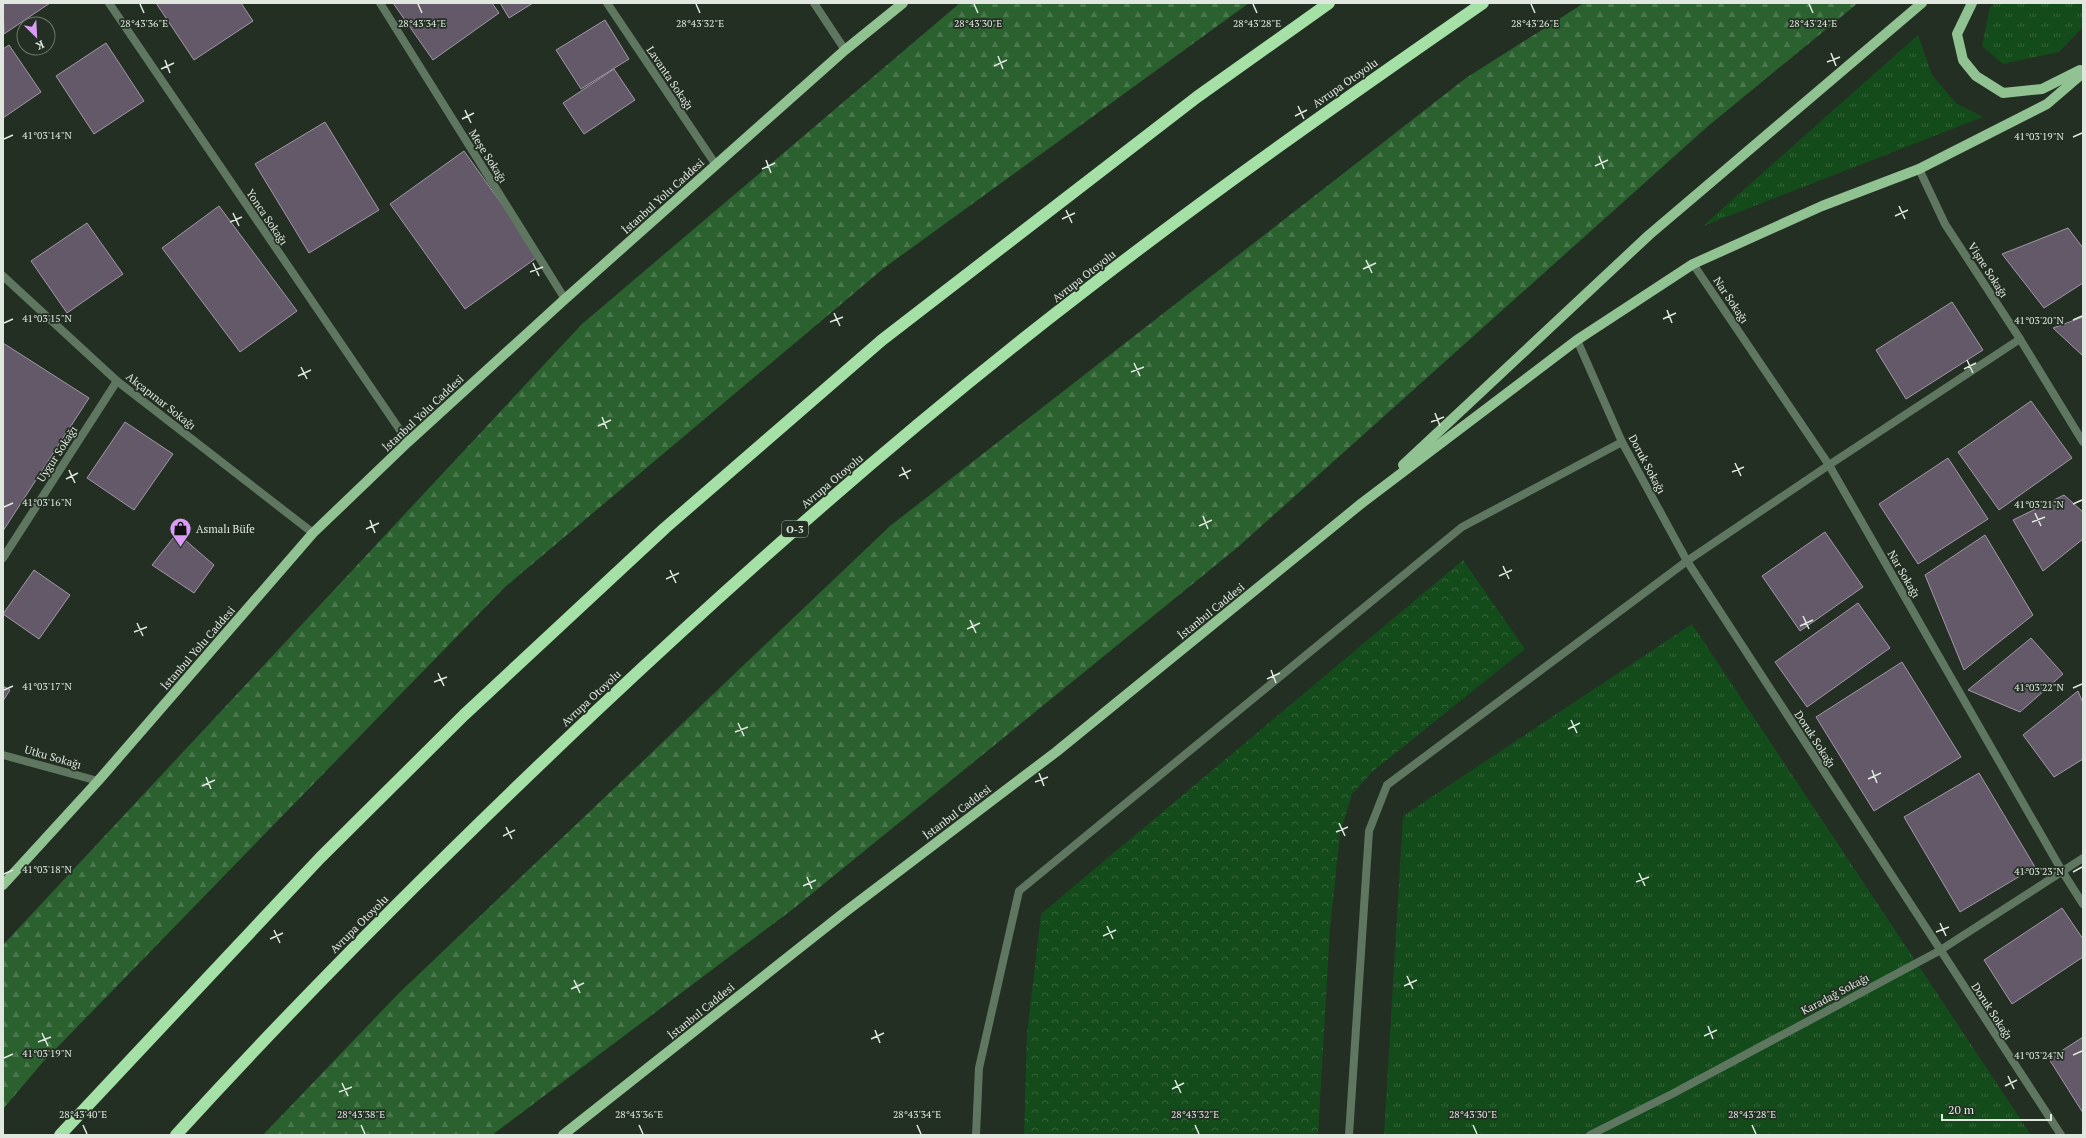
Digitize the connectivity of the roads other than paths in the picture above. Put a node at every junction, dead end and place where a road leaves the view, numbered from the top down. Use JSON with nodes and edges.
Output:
{"nodes":[{"id":1,"x":109,"y":3,"type":"edge"},
{"id":2,"x":380,"y":3,"type":"edge"},
{"id":3,"x":607,"y":3,"type":"edge"},
{"id":4,"x":814,"y":3,"type":"edge"},
{"id":5,"x":903,"y":3,"type":"edge"},
{"id":6,"x":1329,"y":3,"type":"edge"},
{"id":7,"x":1483,"y":3,"type":"edge"},
{"id":8,"x":1922,"y":3,"type":"edge"},
{"id":9,"x":1972,"y":3,"type":"edge"},
{"id":10,"x":846,"y":50,"type":"junction"},
{"id":11,"x":2083,"y":68,"type":"edge"},
{"id":12,"x":2083,"y":73,"type":"edge"},
{"id":13,"x":716,"y":165,"type":"junction"},
{"id":14,"x":1919,"y":170,"type":"junction"},
{"id":15,"x":1693,"y":264,"type":"junction"},
{"id":16,"x":4,"y":277,"type":"edge"},
{"id":17,"x":565,"y":299,"type":"junction"},
{"id":18,"x":2020,"y":339,"type":"junction"},
{"id":19,"x":1577,"y":340,"type":"junction"},
{"id":20,"x":117,"y":381,"type":"junction"},
{"id":21,"x":408,"y":442,"type":"junction"},
{"id":22,"x":1622,"y":442,"type":"junction"},
{"id":23,"x":2083,"y":442,"type":"edge"},
{"id":24,"x":1829,"y":465,"type":"junction"},
{"id":25,"x":1362,"y":503,"type":"junction"},
{"id":26,"x":314,"y":532,"type":"junction"},
{"id":27,"x":3,"y":558,"type":"edge"},
{"id":28,"x":1687,"y":561,"type":"junction"},
{"id":29,"x":3,"y":755,"type":"edge"},
{"id":30,"x":98,"y":781,"type":"junction"},
{"id":31,"x":2083,"y":858,"type":"edge"},
{"id":32,"x":2062,"y":871,"type":"junction"},
{"id":33,"x":3,"y":885,"type":"edge"},
{"id":34,"x":2083,"y":904,"type":"edge"},
{"id":35,"x":1939,"y":951,"type":"junction"},
{"id":36,"x":60,"y":1135,"type":"edge"},
{"id":37,"x":176,"y":1135,"type":"edge"},
{"id":38,"x":563,"y":1135,"type":"edge"},
{"id":39,"x":976,"y":1135,"type":"edge"},
{"id":40,"x":1349,"y":1135,"type":"edge"},
{"id":41,"x":1590,"y":1135,"type":"edge"},
{"id":42,"x":2061,"y":1135,"type":"edge"}],
"edges":[{"from":1,"to":21,"type":"street","name":"Yonca Sokağı"},
{"from":2,"to":17,"type":"street","name":"Meşe Sokağı"},
{"from":3,"to":13,"type":"street","name":"Lavanta Sokağı"},
{"from":4,"to":10,"type":"street"},
{"from":5,"to":10,"type":"main road","name":"İstanbul Yolu Caddesi"},
{"from":6,"to":36,"type":"highway"},
{"from":7,"to":37,"type":"highway","name":"Avrupa Otoyolu","number":"O-3"},
{"from":8,"to":25,"type":"main road"},
{"from":9,"to":11,"type":"main road"},
{"from":10,"to":13,"type":"main road","name":"İstanbul Yolu Caddesi"},
{"from":12,"to":14,"type":"main road"},
{"from":13,"to":17,"type":"main road","name":"İstanbul Yolu Caddesi"},
{"from":14,"to":15,"type":"main road"},
{"from":14,"to":18,"type":"street","name":"Vişne Sokağı"},
{"from":15,"to":19,"type":"main road"},
{"from":15,"to":24,"type":"street","name":"Nar Sokağı"},
{"from":16,"to":20,"type":"street","name":"Akçapınar Sokağı"},
{"from":17,"to":21,"type":"main road","name":"İstanbul Yolu Caddesi"},
{"from":18,"to":23,"type":"street","name":"Vişne Sokağı"},
{"from":18,"to":24,"type":"street"},
{"from":19,"to":22,"type":"street","name":"Doruk Sokağı"},
{"from":19,"to":25,"type":"main road"},
{"from":20,"to":26,"type":"street","name":"Akçapınar Sokağı"},
{"from":20,"to":27,"type":"street","name":"Uygur Sokağı"},
{"from":21,"to":26,"type":"main road","name":"İstanbul Yolu Caddesi"},
{"from":22,"to":28,"type":"street","name":"Doruk Sokağı"},
{"from":22,"to":39,"type":"street"},
{"from":24,"to":28,"type":"street"},
{"from":24,"to":32,"type":"street","name":"Nar Sokağı"},
{"from":25,"to":38,"type":"main road","name":"İstanbul Caddesi"},
{"from":26,"to":30,"type":"main road","name":"İstanbul Yolu Caddesi"},
{"from":28,"to":35,"type":"street","name":"Doruk Sokağı"},
{"from":28,"to":40,"type":"street"},
{"from":29,"to":30,"type":"street","name":"Utku Sokağı"},
{"from":30,"to":33,"type":"main road","name":"İstanbul Yolu Caddesi"},
{"from":31,"to":32,"type":"street","name":"Karadağ Sokağı"},
{"from":32,"to":34,"type":"street","name":"Nar Sokağı"},
{"from":32,"to":35,"type":"street","name":"Karadağ Sokağı"},
{"from":35,"to":41,"type":"street","name":"Karadağ Sokağı"},
{"from":35,"to":42,"type":"street","name":"Doruk Sokağı"}]}
